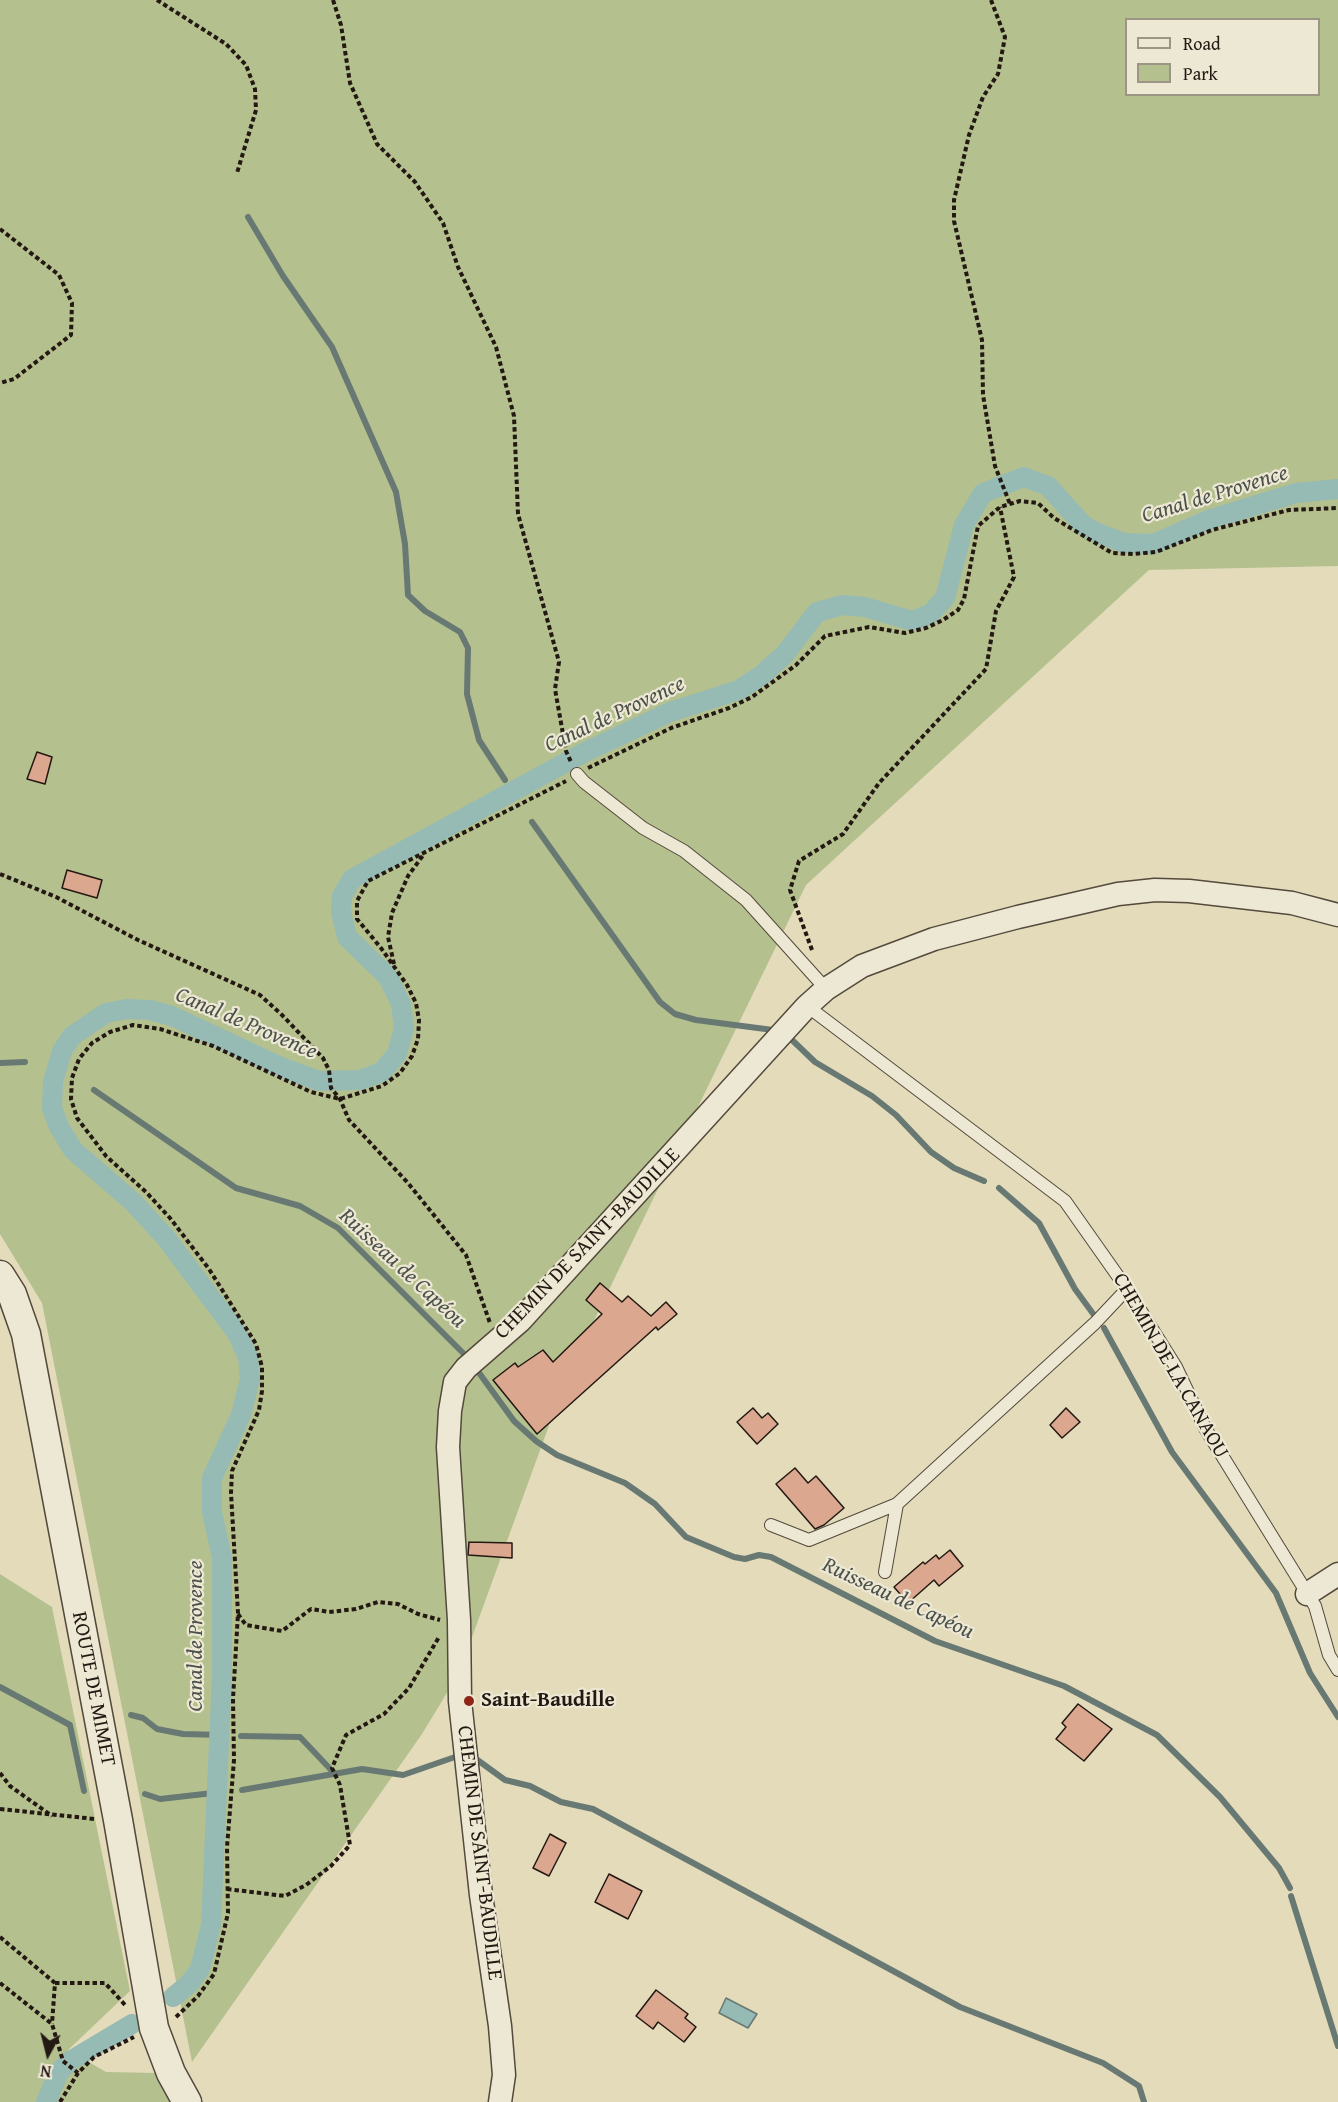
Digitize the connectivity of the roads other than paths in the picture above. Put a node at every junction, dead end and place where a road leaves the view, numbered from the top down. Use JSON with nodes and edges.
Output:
{"nodes":[{"id":1,"x":578,"y":774,"type":"road end"},
{"id":2,"x":1338,"y":915,"type":"edge"},
{"id":3,"x":826,"y":989,"type":"junction"},
{"id":4,"x":807,"y":1006,"type":"junction"},
{"id":5,"x":0,"y":1275,"type":"edge"},
{"id":6,"x":1127,"y":1289,"type":"junction"},
{"id":7,"x":897,"y":1504,"type":"junction"},
{"id":8,"x":771,"y":1525,"type":"dead end"},
{"id":9,"x":885,"y":1572,"type":"dead end"},
{"id":10,"x":1338,"y":1574,"type":"edge"},
{"id":11,"x":1307,"y":1594,"type":"junction"},
{"id":12,"x":1338,"y":1670,"type":"edge"},
{"id":13,"x":187,"y":2102,"type":"edge"},
{"id":14,"x":500,"y":2102,"type":"edge"}],
"edges":[{"from":1,"to":3,"type":"lane"},
{"from":2,"to":3,"type":"street","name":"CHEMIN DE SAINT-BAUDILLE"},
{"from":3,"to":4,"type":"street","name":"CHEMIN DE SAINT-BAUDILLE"},
{"from":4,"to":6,"type":"lane","name":"CHEMIN DE LA CANAOU"},
{"from":4,"to":14,"type":"street","name":"CHEMIN DE SAINT-BAUDILLE"},
{"from":5,"to":13,"type":"street","name":"ROUTE DE MIMET"},
{"from":6,"to":7,"type":"lane"},
{"from":6,"to":11,"type":"lane","name":"CHEMIN DE LA CANAOU"},
{"from":7,"to":8,"type":"lane"},
{"from":7,"to":9,"type":"lane"},
{"from":10,"to":11,"type":"street"},
{"from":11,"to":12,"type":"lane","name":"CHEMIN DE LA CANAOU"}]}
